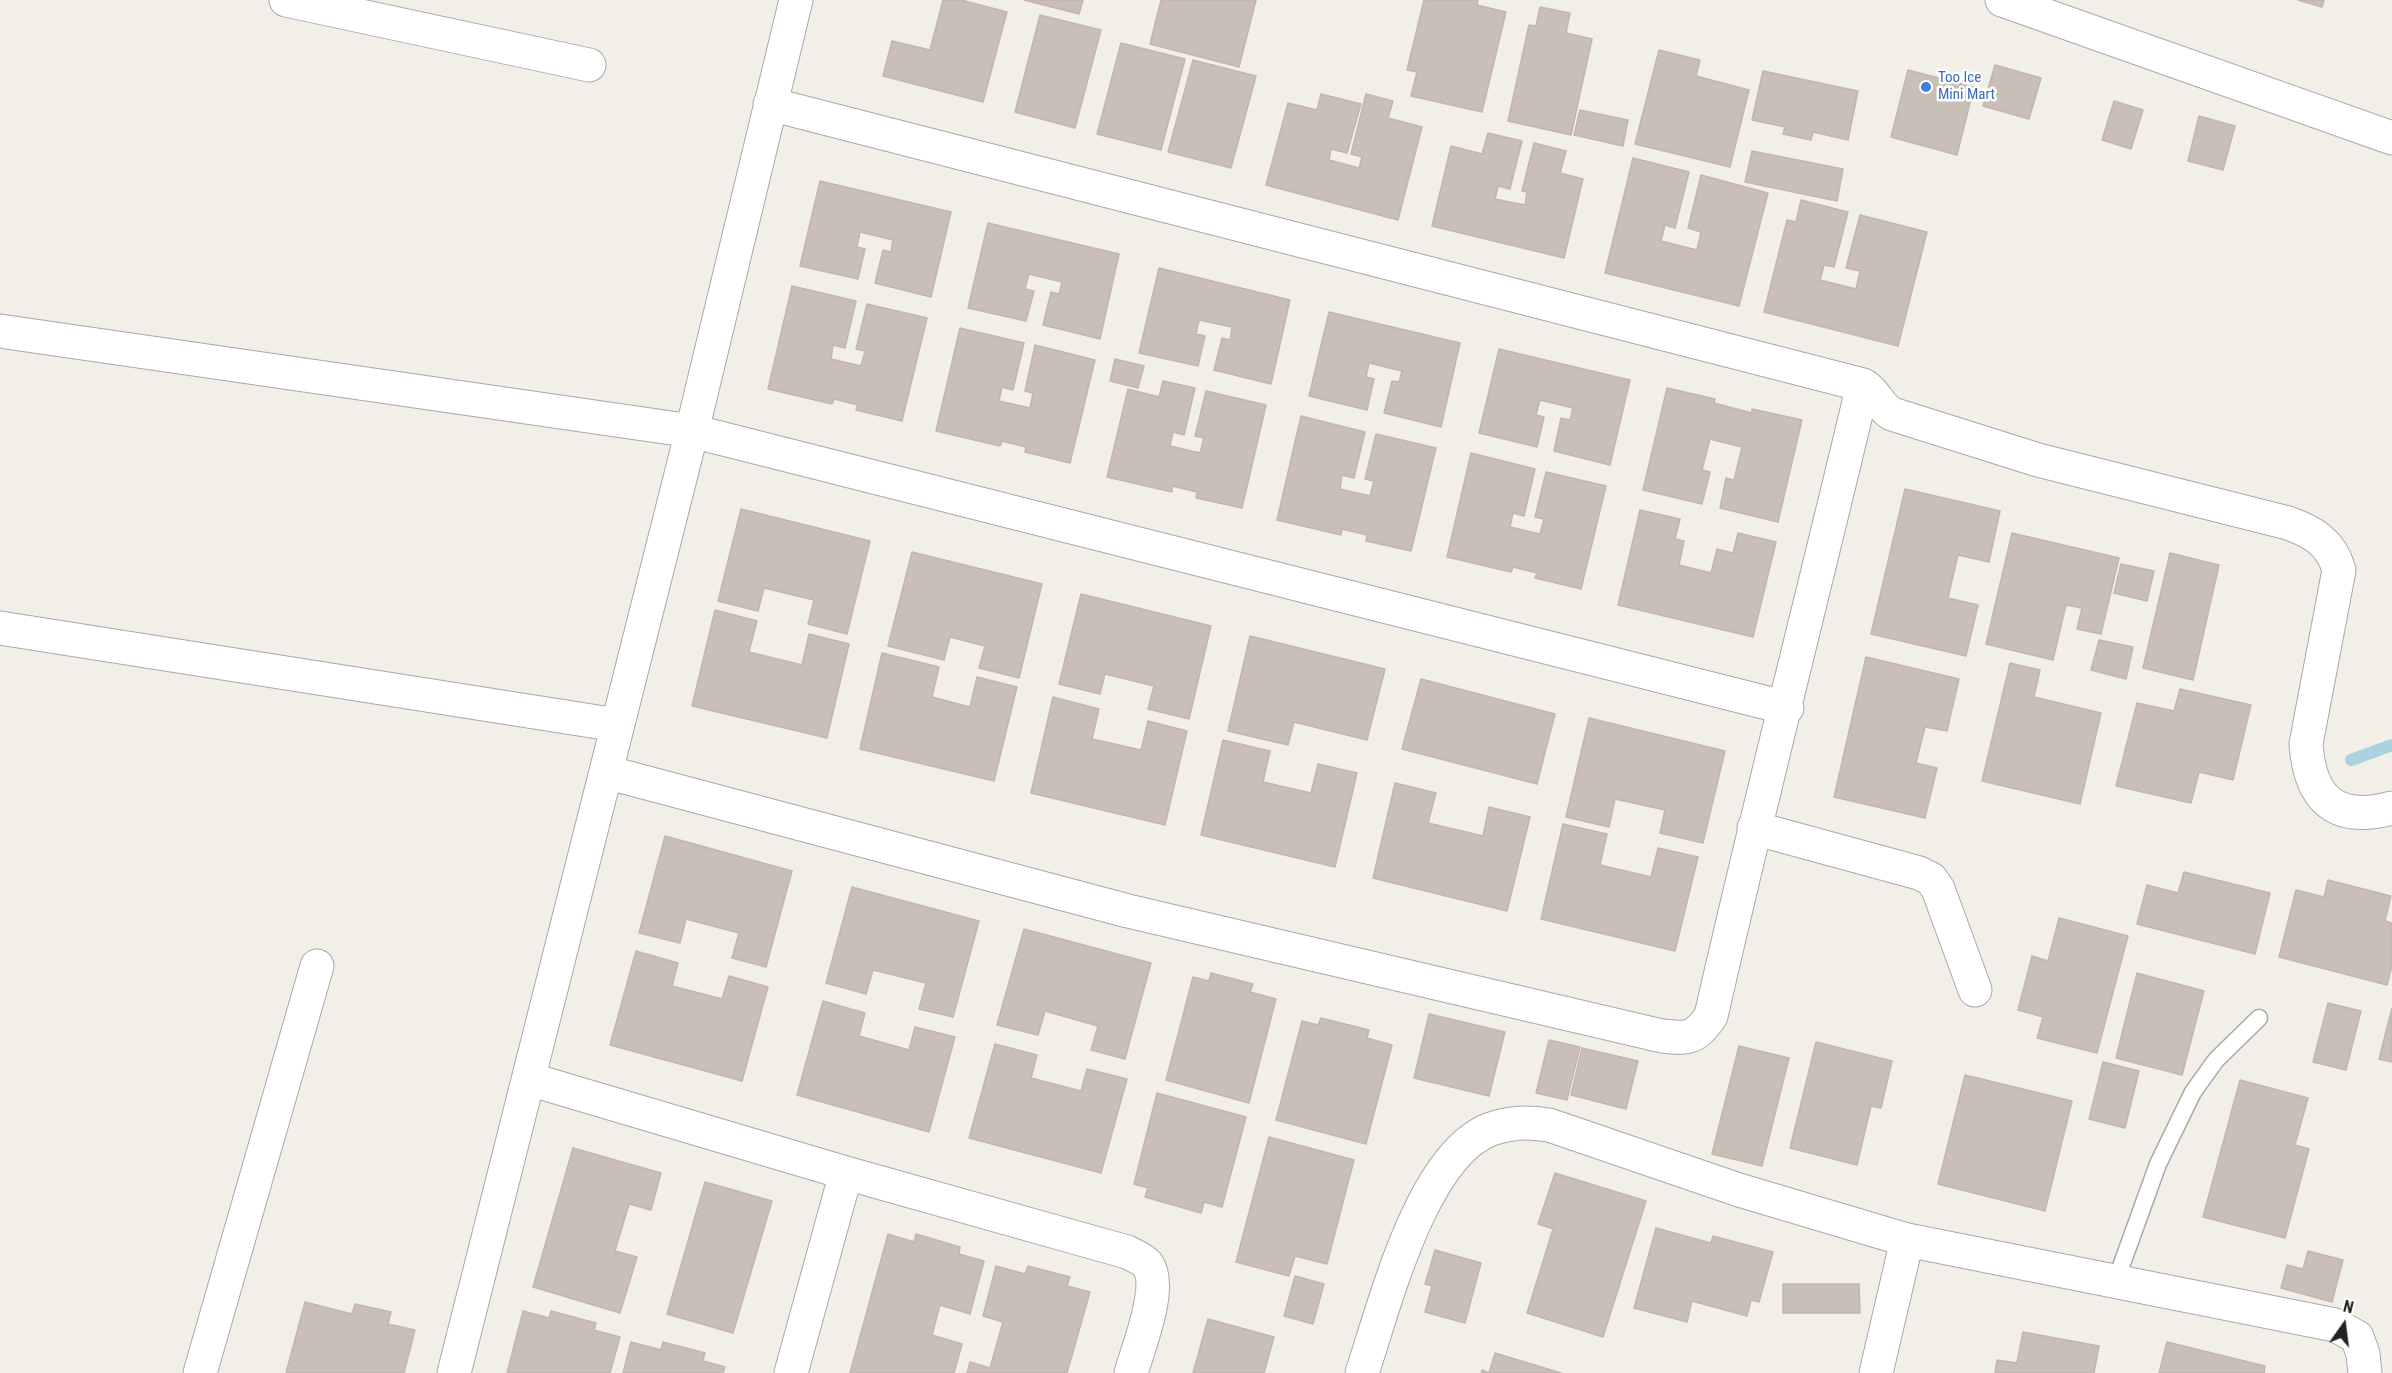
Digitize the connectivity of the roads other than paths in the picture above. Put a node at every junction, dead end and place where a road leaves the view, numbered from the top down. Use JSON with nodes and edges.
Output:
{"nodes":[{"id":1,"x":286,"y":0,"type":"edge"},
{"id":2,"x":796,"y":0,"type":"edge"},
{"id":3,"x":2002,"y":0,"type":"edge"},
{"id":4,"x":590,"y":64,"type":"dead end"},
{"id":5,"x":770,"y":104,"type":"junction"},
{"id":6,"x":2392,"y":138,"type":"edge"},
{"id":7,"x":0,"y":331,"type":"edge"},
{"id":8,"x":1863,"y":385,"type":"junction"},
{"id":9,"x":692,"y":431,"type":"junction"},
{"id":10,"x":0,"y":628,"type":"edge"},
{"id":11,"x":1786,"y":708,"type":"junction"},
{"id":12,"x":617,"y":725,"type":"junction"},
{"id":13,"x":606,"y":772,"type":"junction"},
{"id":14,"x":2392,"y":808,"type":"edge"},
{"id":15,"x":1754,"y":828,"type":"junction"},
{"id":16,"x":317,"y":966,"type":"dead end"},
{"id":17,"x":1975,"y":990,"type":"dead end"},
{"id":18,"x":2259,"y":1018,"type":"dead end"},
{"id":19,"x":529,"y":1079,"type":"junction"},
{"id":20,"x":846,"y":1173,"type":"junction"},
{"id":21,"x":1907,"y":1240,"type":"junction"},
{"id":22,"x":2115,"y":1283,"type":"junction"},
{"id":23,"x":200,"y":1373,"type":"edge"},
{"id":24,"x":454,"y":1373,"type":"edge"},
{"id":25,"x":790,"y":1373,"type":"edge"},
{"id":26,"x":1131,"y":1373,"type":"edge"},
{"id":27,"x":1362,"y":1373,"type":"edge"},
{"id":28,"x":1876,"y":1373,"type":"edge"},
{"id":29,"x":2365,"y":1373,"type":"edge"}],
"edges":[{"from":1,"to":4,"type":"street"},
{"from":2,"to":5,"type":"street"},
{"from":3,"to":6,"type":"street"},
{"from":5,"to":8,"type":"street"},
{"from":5,"to":9,"type":"street"},
{"from":7,"to":9,"type":"street"},
{"from":8,"to":11,"type":"street"},
{"from":8,"to":14,"type":"street"},
{"from":9,"to":11,"type":"street"},
{"from":9,"to":12,"type":"street"},
{"from":10,"to":12,"type":"street"},
{"from":11,"to":15,"type":"street"},
{"from":12,"to":13,"type":"street"},
{"from":13,"to":15,"type":"street"},
{"from":13,"to":19,"type":"street"},
{"from":15,"to":17,"type":"street"},
{"from":16,"to":23,"type":"street"},
{"from":18,"to":22,"type":"lane"},
{"from":19,"to":20,"type":"street"},
{"from":19,"to":24,"type":"street"},
{"from":20,"to":25,"type":"street"},
{"from":20,"to":26,"type":"street"},
{"from":21,"to":22,"type":"street"},
{"from":21,"to":27,"type":"street"},
{"from":21,"to":28,"type":"street"},
{"from":22,"to":29,"type":"street"}]}
